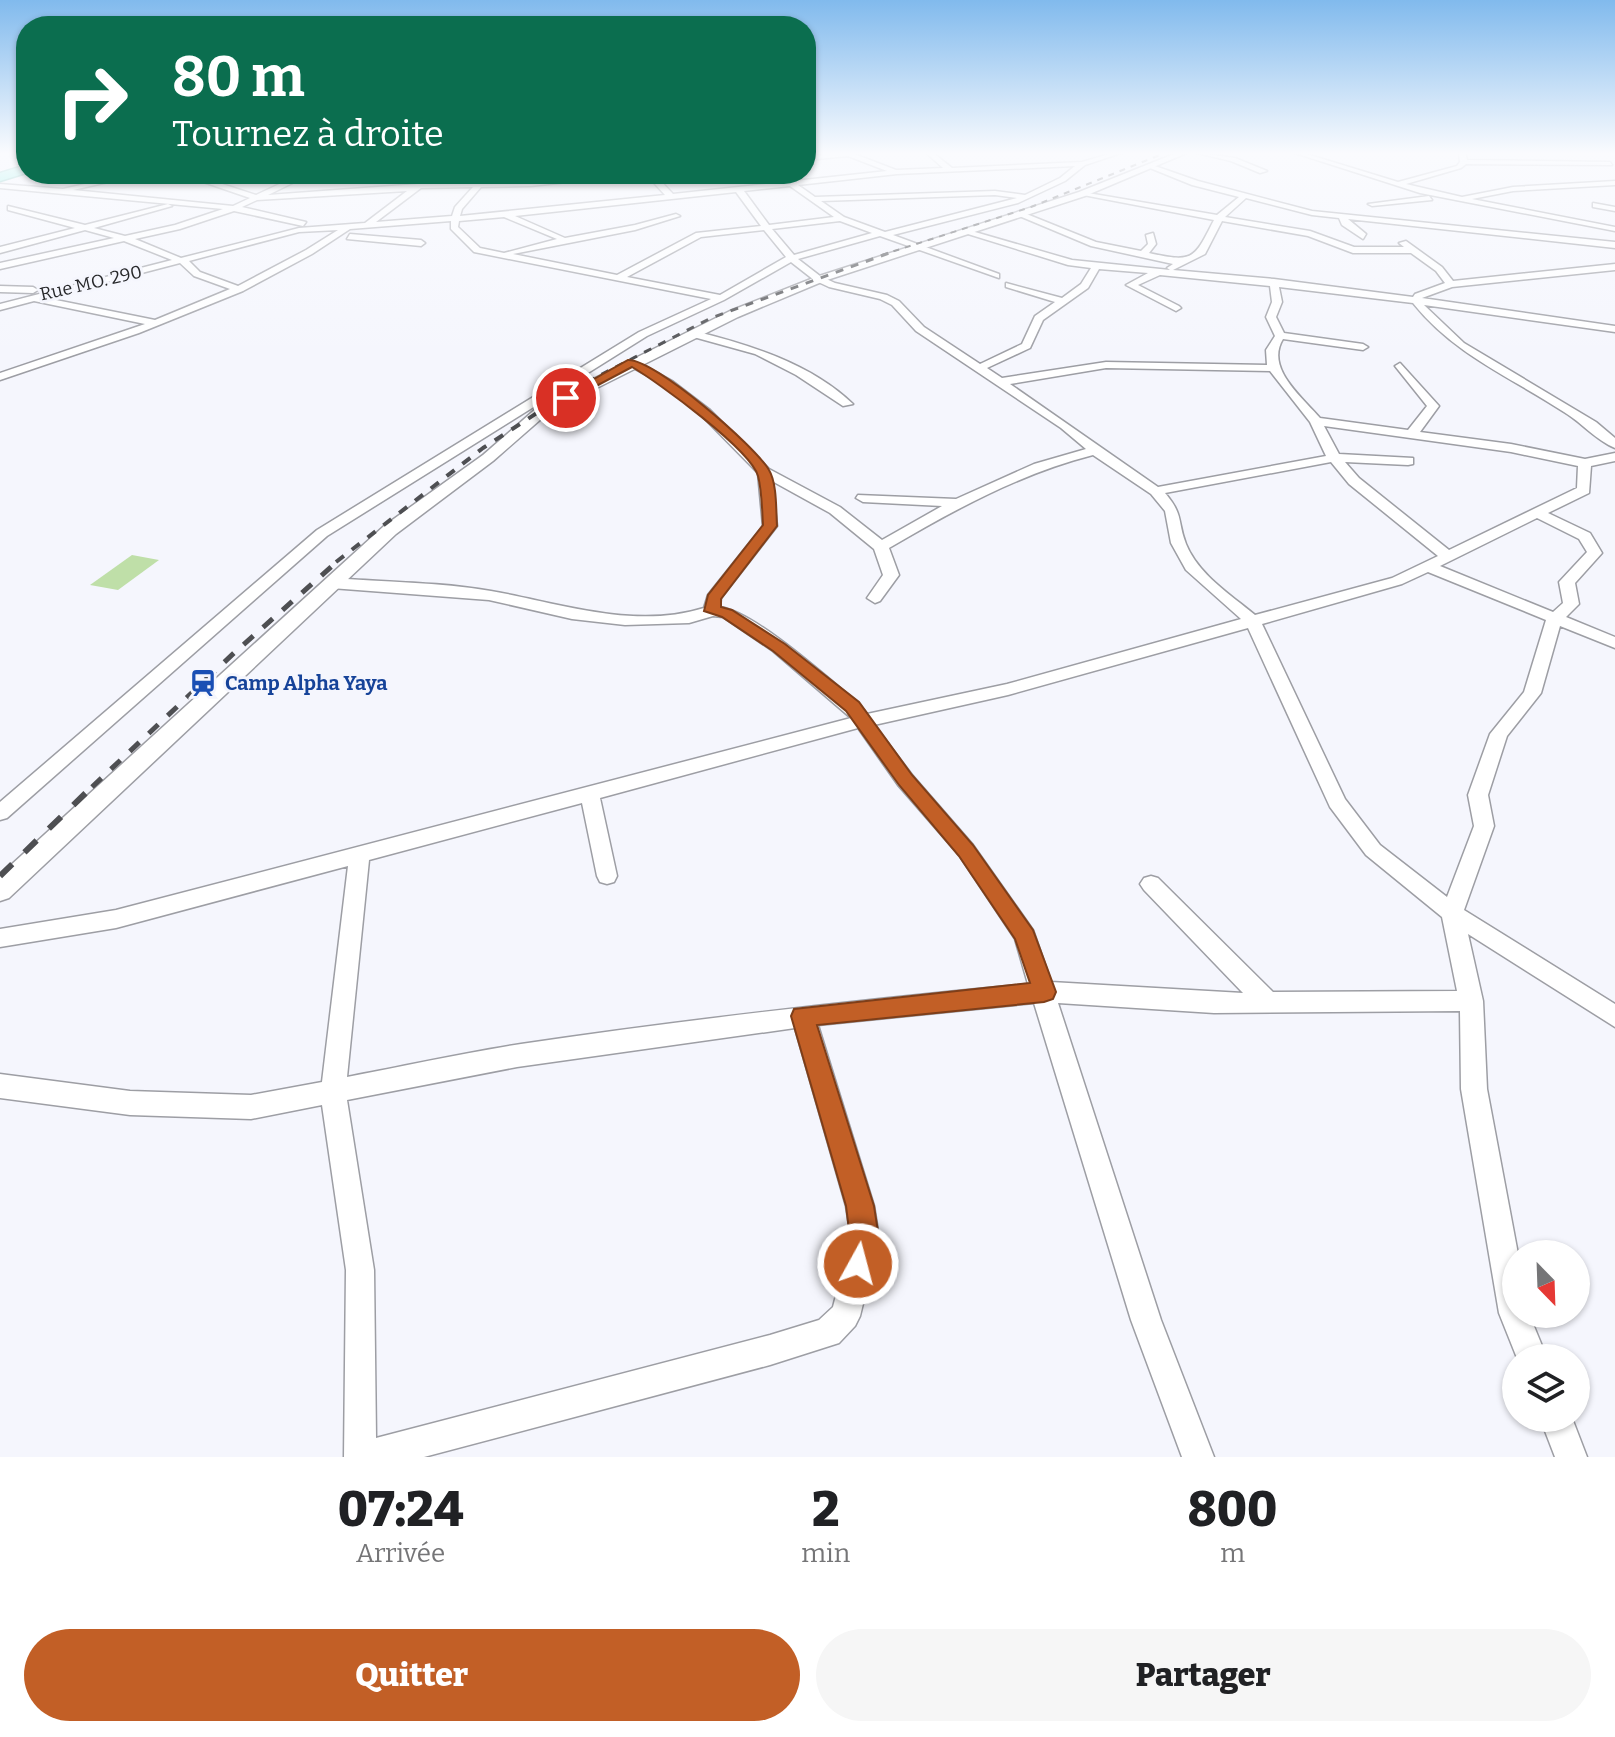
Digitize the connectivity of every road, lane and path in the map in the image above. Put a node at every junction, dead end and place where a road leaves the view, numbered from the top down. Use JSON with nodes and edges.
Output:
{"nodes":[{"id":1,"x":54,"y":220,"type":"edge"},
{"id":2,"x":118,"y":220,"type":"edge"},
{"id":3,"x":188,"y":220,"type":"edge"},
{"id":4,"x":199,"y":220,"type":"edge"},
{"id":5,"x":279,"y":220,"type":"edge"},
{"id":6,"x":373,"y":220,"type":"edge"},
{"id":7,"x":432,"y":220,"type":"edge"},
{"id":8,"x":453,"y":220,"type":"edge"},
{"id":9,"x":517,"y":220,"type":"edge"},
{"id":10,"x":680,"y":220,"type":"edge"},
{"id":11,"x":764,"y":220,"type":"edge"},
{"id":12,"x":831,"y":220,"type":"edge"},
{"id":13,"x":844,"y":220,"type":"edge"},
{"id":14,"x":938,"y":220,"type":"edge"},
{"id":15,"x":1006,"y":220,"type":"edge"},
{"id":16,"x":1034,"y":220,"type":"edge"},
{"id":17,"x":1218,"y":220,"type":"edge"},
{"id":18,"x":1230,"y":220,"type":"edge"},
{"id":19,"x":1344,"y":220,"type":"edge"},
{"id":20,"x":1374,"y":220,"type":"edge"},
{"id":21,"x":1567,"y":220,"type":"edge"},
{"id":22,"x":196,"y":221,"type":"junction"},
{"id":23,"x":1385,"y":221,"type":"junction"},
{"id":24,"x":369,"y":223,"type":"junction"},
{"id":25,"x":682,"y":223,"type":"junction"},
{"id":26,"x":1503,"y":223,"type":"dead end"},
{"id":27,"x":351,"y":225,"type":"junction"},
{"id":28,"x":334,"y":226,"type":"junction"},
{"id":29,"x":769,"y":226,"type":"junction"},
{"id":30,"x":87,"y":229,"type":"junction"},
{"id":31,"x":1615,"y":229,"type":"edge"},
{"id":32,"x":971,"y":232,"type":"junction"},
{"id":33,"x":885,"y":234,"type":"junction"},
{"id":34,"x":699,"y":235,"type":"junction"},
{"id":35,"x":1150,"y":235,"type":"dead end"},
{"id":36,"x":1363,"y":236,"type":"dead end"},
{"id":37,"x":350,"y":237,"type":"junction"},
{"id":38,"x":1545,"y":238,"type":"junction"},
{"id":39,"x":565,"y":239,"type":"junction"},
{"id":40,"x":130,"y":240,"type":"junction"},
{"id":41,"x":421,"y":243,"type":"dead end"},
{"id":42,"x":1615,"y":245,"type":"edge"},
{"id":43,"x":923,"y":248,"type":"junction"},
{"id":44,"x":0,"y":250,"type":"edge"},
{"id":45,"x":1411,"y":250,"type":"junction"},
{"id":46,"x":332,"y":251,"type":"dead end"},
{"id":47,"x":501,"y":254,"type":"junction"},
{"id":48,"x":1143,"y":255,"type":"junction"},
{"id":49,"x":791,"y":258,"type":"junction"},
{"id":50,"x":180,"y":260,"type":"junction"},
{"id":51,"x":1183,"y":263,"type":"junction"},
{"id":52,"x":0,"y":266,"type":"edge"},
{"id":53,"x":1096,"y":266,"type":"junction"},
{"id":54,"x":1615,"y":267,"type":"edge"},
{"id":55,"x":1162,"y":271,"type":"junction"},
{"id":56,"x":996,"y":276,"type":"dead end"},
{"id":57,"x":620,"y":277,"type":"junction"},
{"id":58,"x":820,"y":279,"type":"junction"},
{"id":59,"x":1274,"y":282,"type":"junction"},
{"id":60,"x":1451,"y":284,"type":"junction"},
{"id":61,"x":1009,"y":285,"type":"dead end"},
{"id":62,"x":0,"y":289,"type":"edge"},
{"id":63,"x":240,"y":289,"type":"junction"},
{"id":64,"x":56,"y":291,"type":"junction"},
{"id":65,"x":28,"y":298,"type":"junction"},
{"id":66,"x":721,"y":298,"type":"junction"},
{"id":67,"x":1062,"y":301,"type":"junction"},
{"id":68,"x":1417,"y":302,"type":"junction"},
{"id":69,"x":0,"y":307,"type":"edge"},
{"id":70,"x":1176,"y":308,"type":"dead end"},
{"id":71,"x":155,"y":323,"type":"junction"},
{"id":72,"x":1615,"y":329,"type":"edge"},
{"id":73,"x":694,"y":334,"type":"junction"},
{"id":74,"x":1280,"y":336,"type":"junction"},
{"id":75,"x":1363,"y":347,"type":"dead end"},
{"id":76,"x":632,"y":363,"type":"junction"},
{"id":77,"x":1400,"y":366,"type":"dead end"},
{"id":78,"x":979,"y":368,"type":"junction"},
{"id":79,"x":1273,"y":368,"type":"junction"},
{"id":80,"x":0,"y":377,"type":"edge"},
{"id":81,"x":1000,"y":382,"type":"junction"},
{"id":82,"x":847,"y":404,"type":"dead end"},
{"id":83,"x":1316,"y":421,"type":"junction"},
{"id":84,"x":1411,"y":435,"type":"junction"},
{"id":85,"x":1615,"y":444,"type":"edge"},
{"id":86,"x":1095,"y":451,"type":"junction"},
{"id":87,"x":1615,"y":457,"type":"edge"},
{"id":88,"x":1334,"y":458,"type":"junction"},
{"id":89,"x":1408,"y":461,"type":"dead end"},
{"id":90,"x":1585,"y":463,"type":"junction"},
{"id":91,"x":764,"y":472,"type":"junction"},
{"id":92,"x":1156,"y":491,"type":"junction"},
{"id":93,"x":863,"y":498,"type":"dead end"},
{"id":94,"x":956,"y":503,"type":"junction"},
{"id":95,"x":1537,"y":513,"type":"junction"},
{"id":96,"x":881,"y":547,"type":"junction"},
{"id":97,"x":1446,"y":555,"type":"junction"},
{"id":98,"x":1429,"y":567,"type":"junction"},
{"id":99,"x":331,"y":583,"type":"junction"},
{"id":100,"x":875,"y":598,"type":"dead end"},
{"id":101,"x":712,"y":611,"type":"junction"},
{"id":102,"x":1554,"y":620,"type":"junction"},
{"id":103,"x":1253,"y":622,"type":"junction"},
{"id":104,"x":1615,"y":643,"type":"edge"},
{"id":105,"x":864,"y":721,"type":"junction"},
{"id":106,"x":590,"y":794,"type":"junction"},
{"id":107,"x":0,"y":813,"type":"edge"},
{"id":108,"x":359,"y":856,"type":"junction"},
{"id":109,"x":607,"y":876,"type":"dead end"},
{"id":110,"x":1151,"y":884,"type":"dead end"},
{"id":111,"x":0,"y":891,"type":"edge"},
{"id":112,"x":1452,"y":913,"type":"junction"},
{"id":113,"x":0,"y":938,"type":"edge"},
{"id":114,"x":1044,"y":992,"type":"junction"},
{"id":115,"x":1471,"y":1001,"type":"junction"},
{"id":116,"x":1268,"y":1003,"type":"junction"},
{"id":117,"x":803,"y":1016,"type":"junction"},
{"id":118,"x":1615,"y":1017,"type":"edge"},
{"id":119,"x":0,"y":1086,"type":"edge"},
{"id":120,"x":333,"y":1094,"type":"junction"},
{"id":121,"x":1526,"y":1344,"type":"edge"},
{"id":122,"x":1561,"y":1432,"type":"edge"},
{"id":123,"x":361,"y":1457,"type":"edge"},
{"id":124,"x":1198,"y":1457,"type":"edge"},
{"id":125,"x":1571,"y":1457,"type":"edge"}],
"edges":[{"from":1,"to":30,"type":"street"},
{"from":2,"to":30,"type":"street"},
{"from":3,"to":22,"type":"street"},
{"from":4,"to":22,"type":"street"},
{"from":5,"to":28,"type":"street"},
{"from":6,"to":24,"type":"street"},
{"from":7,"to":24,"type":"street","name":"Rue MO. 290"},
{"from":8,"to":47,"type":"street"},
{"from":9,"to":39,"type":"street"},
{"from":10,"to":25,"type":"street"},
{"from":11,"to":29,"type":"street"},
{"from":12,"to":29,"type":"street"},
{"from":13,"to":33,"type":"street"},
{"from":14,"to":33,"type":"street"},
{"from":15,"to":32,"type":"street"},
{"from":16,"to":48,"type":"street"},
{"from":17,"to":51,"type":"street"},
{"from":18,"to":45,"type":"street"},
{"from":19,"to":36,"type":"street"},
{"from":20,"to":23,"type":"street"},
{"from":21,"to":31,"type":"street"},
{"from":22,"to":40,"type":"street"},
{"from":23,"to":38,"type":"street"},
{"from":23,"to":45,"type":"street"},
{"from":24,"to":27,"type":"street","name":"Rue MO. 290"},
{"from":24,"to":37,"type":"street"},
{"from":25,"to":34,"type":"street"},
{"from":25,"to":39,"type":"street"},
{"from":26,"to":38,"type":"street"},
{"from":27,"to":28,"type":"street","name":"Rue MO. 290"},
{"from":27,"to":63,"type":"street"},
{"from":28,"to":50,"type":"street","name":"Rue MO. 290"},
{"from":29,"to":34,"type":"street"},
{"from":29,"to":49,"type":"street"},
{"from":30,"to":40,"type":"street"},
{"from":30,"to":44,"type":"street"},
{"from":32,"to":43,"type":"street"},
{"from":32,"to":53,"type":"street"},
{"from":33,"to":43,"type":"street"},
{"from":33,"to":49,"type":"street"},
{"from":34,"to":57,"type":"street"},
{"from":35,"to":48,"type":"street"},
{"from":37,"to":41,"type":"street"},
{"from":37,"to":46,"type":"street"},
{"from":38,"to":42,"type":"street"},
{"from":39,"to":47,"type":"street"},
{"from":40,"to":50,"type":"street"},
{"from":40,"to":52,"type":"street"},
{"from":43,"to":56,"type":"street"},
{"from":43,"to":58,"type":"street"},
{"from":45,"to":60,"type":"street"},
{"from":47,"to":57,"type":"street"},
{"from":48,"to":51,"type":"street"},
{"from":49,"to":58,"type":"street"},
{"from":49,"to":66,"type":"street"},
{"from":50,"to":63,"type":"street"},
{"from":50,"to":64,"type":"street","name":"Rue MO. 290"},
{"from":51,"to":55,"type":"street"},
{"from":53,"to":55,"type":"street"},
{"from":53,"to":67,"type":"street"},
{"from":54,"to":60,"type":"street"},
{"from":55,"to":59,"type":"street"},
{"from":55,"to":70,"type":"street"},
{"from":57,"to":66,"type":"street"},
{"from":58,"to":73,"type":"street"},
{"from":58,"to":78,"type":"street"},
{"from":59,"to":68,"type":"street"},
{"from":59,"to":74,"type":"street"},
{"from":60,"to":68,"type":"street"},
{"from":61,"to":67,"type":"street"},
{"from":62,"to":64,"type":"street"},
{"from":63,"to":71,"type":"street"},
{"from":64,"to":65,"type":"street","name":"Rue MO. 290"},
{"from":65,"to":69,"type":"street","name":"Rue MO. 290"},
{"from":65,"to":71,"type":"street"},
{"from":66,"to":107,"type":"street"},
{"from":67,"to":78,"type":"street"},
{"from":68,"to":72,"type":"street"},
{"from":68,"to":85,"type":"street"},
{"from":71,"to":80,"type":"street"},
{"from":73,"to":76,"type":"street"},
{"from":73,"to":82,"type":"street"},
{"from":74,"to":75,"type":"street"},
{"from":74,"to":79,"type":"street"},
{"from":76,"to":91,"type":"street"},
{"from":76,"to":99,"type":"street"},
{"from":77,"to":84,"type":"street"},
{"from":78,"to":81,"type":"street"},
{"from":79,"to":81,"type":"street"},
{"from":79,"to":83,"type":"street"},
{"from":81,"to":86,"type":"street"},
{"from":83,"to":84,"type":"street"},
{"from":83,"to":88,"type":"street"},
{"from":84,"to":90,"type":"street"},
{"from":86,"to":92,"type":"street"},
{"from":86,"to":94,"type":"street"},
{"from":87,"to":90,"type":"street"},
{"from":88,"to":89,"type":"street"},
{"from":88,"to":92,"type":"street"},
{"from":88,"to":97,"type":"street"},
{"from":90,"to":95,"type":"street"},
{"from":91,"to":96,"type":"street"},
{"from":91,"to":101,"type":"street"},
{"from":92,"to":103,"type":"street"},
{"from":93,"to":94,"type":"street"},
{"from":94,"to":96,"type":"street"},
{"from":95,"to":97,"type":"street"},
{"from":95,"to":102,"type":"street"},
{"from":96,"to":100,"type":"street"},
{"from":97,"to":98,"type":"street"},
{"from":98,"to":102,"type":"street"},
{"from":98,"to":103,"type":"street"},
{"from":99,"to":101,"type":"street"},
{"from":99,"to":111,"type":"street"},
{"from":101,"to":105,"type":"street"},
{"from":102,"to":104,"type":"street"},
{"from":102,"to":112,"type":"street"},
{"from":103,"to":105,"type":"street"},
{"from":103,"to":112,"type":"street"},
{"from":105,"to":106,"type":"street"},
{"from":105,"to":114,"type":"street"},
{"from":106,"to":108,"type":"street"},
{"from":106,"to":109,"type":"street"},
{"from":108,"to":113,"type":"street"},
{"from":108,"to":120,"type":"street"},
{"from":110,"to":116,"type":"street"},
{"from":112,"to":115,"type":"street"},
{"from":112,"to":118,"type":"street"},
{"from":114,"to":116,"type":"street"},
{"from":114,"to":117,"type":"street"},
{"from":114,"to":124,"type":"street"},
{"from":115,"to":116,"type":"street"},
{"from":115,"to":121,"type":"street"},
{"from":117,"to":120,"type":"street"},
{"from":117,"to":123,"type":"street"},
{"from":119,"to":120,"type":"street"},
{"from":120,"to":123,"type":"street"},
{"from":122,"to":125,"type":"street"}]}
